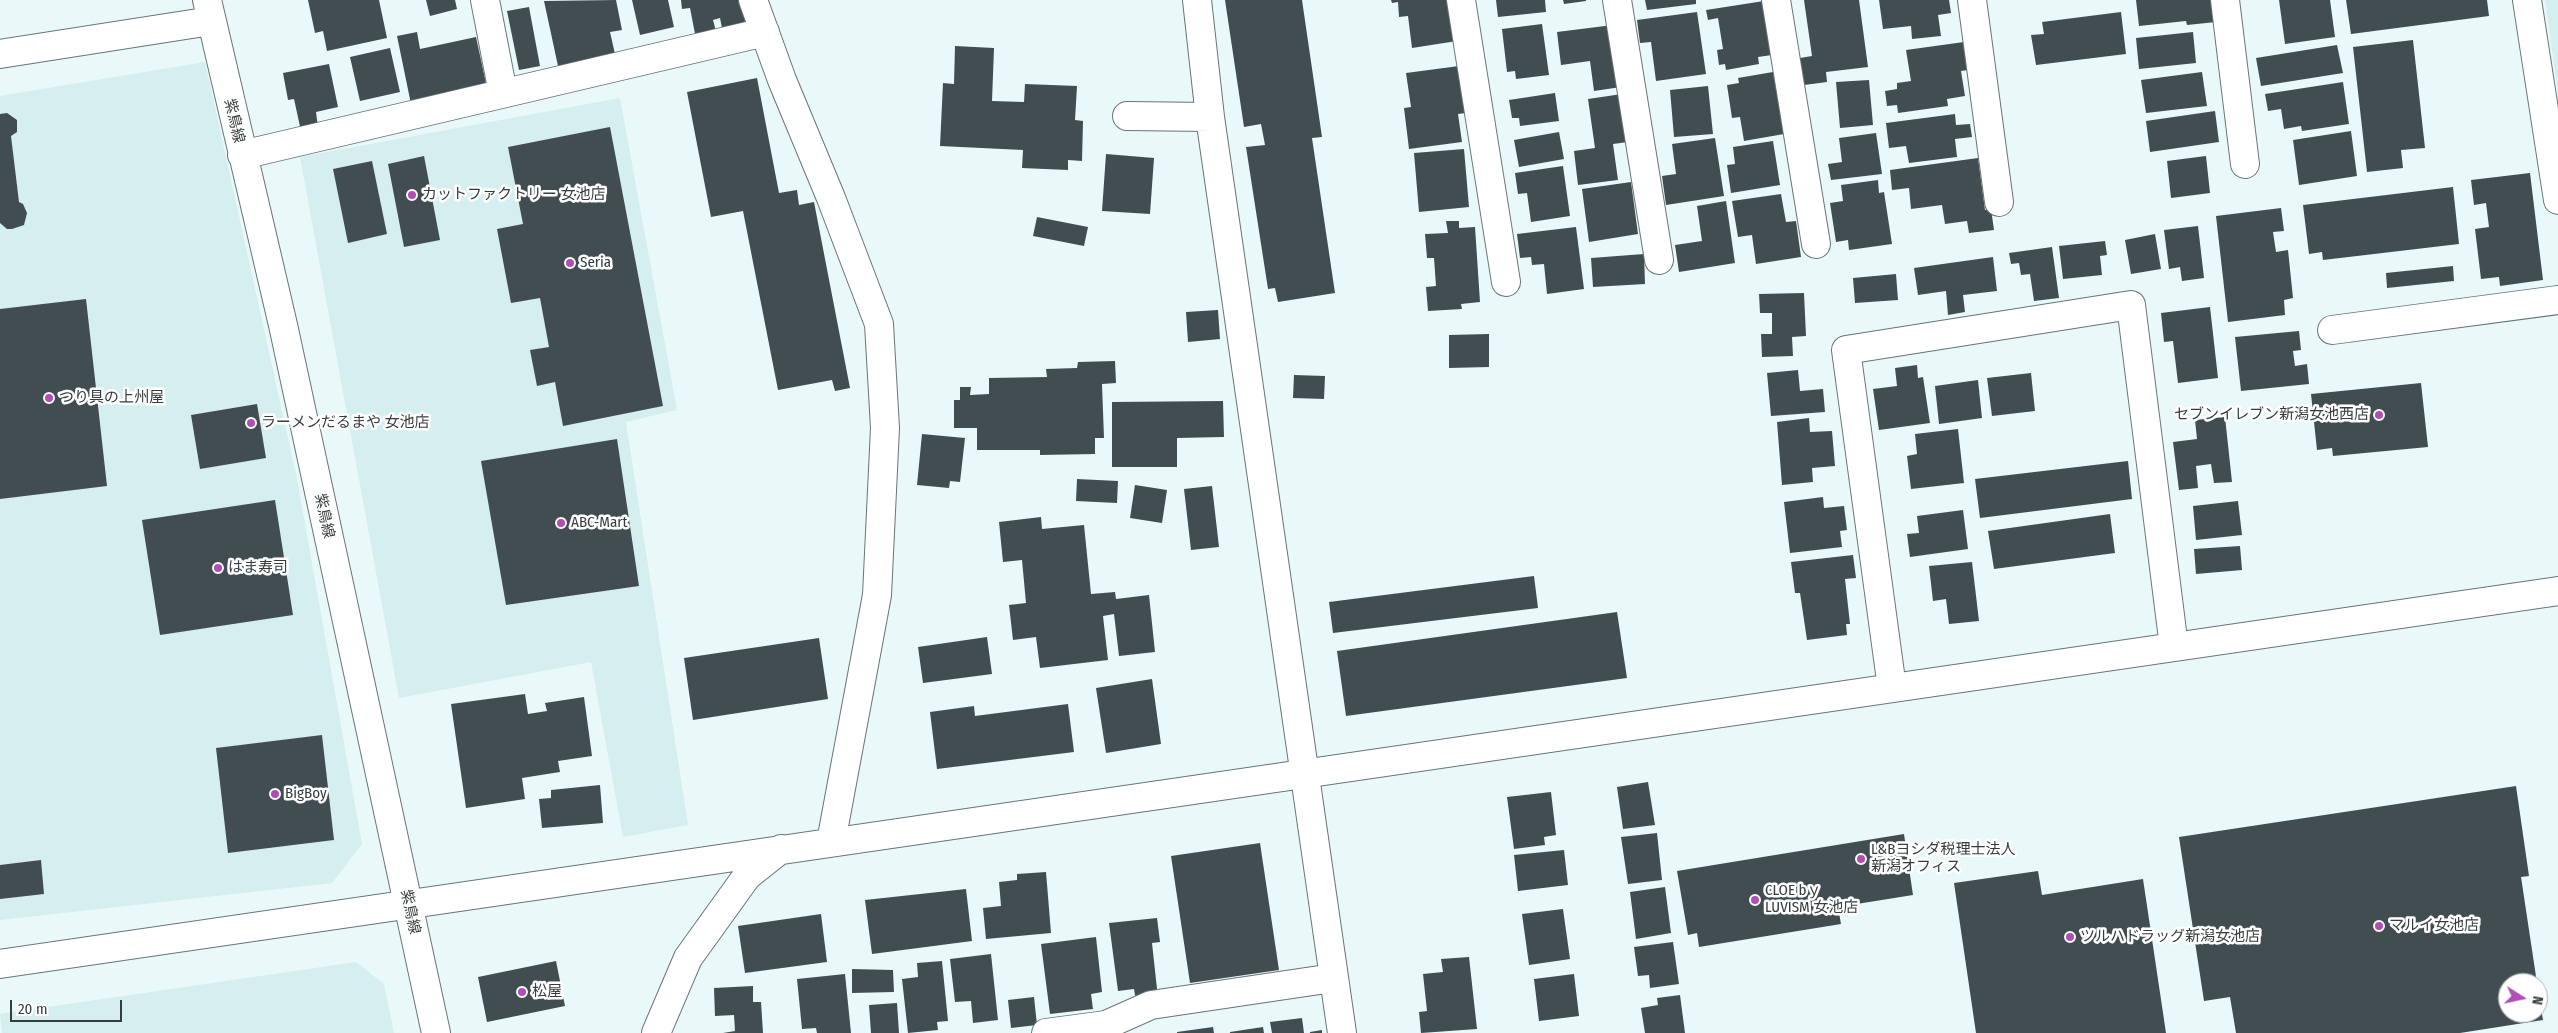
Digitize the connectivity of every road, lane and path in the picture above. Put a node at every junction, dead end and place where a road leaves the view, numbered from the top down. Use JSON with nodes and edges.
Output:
{"nodes":[{"id":1,"x":485,"y":0,"type":"edge"},
{"id":2,"x":753,"y":0,"type":"edge"},
{"id":3,"x":1197,"y":0,"type":"edge"},
{"id":4,"x":1461,"y":0,"type":"edge"},
{"id":5,"x":1617,"y":0,"type":"edge"},
{"id":6,"x":1776,"y":0,"type":"edge"},
{"id":7,"x":1972,"y":0,"type":"edge"},
{"id":8,"x":2225,"y":0,"type":"edge"},
{"id":9,"x":2527,"y":0,"type":"edge"},
{"id":10,"x":209,"y":11,"type":"edge"},
{"id":11,"x":765,"y":32,"type":"junction"},
{"id":12,"x":0,"y":54,"type":"edge"},
{"id":13,"x":503,"y":93,"type":"junction"},
{"id":14,"x":1127,"y":116,"type":"dead end"},
{"id":15,"x":1210,"y":118,"type":"junction"},
{"id":16,"x":242,"y":154,"type":"junction"},
{"id":17,"x":2245,"y":164,"type":"dead end"},
{"id":18,"x":2558,"y":200,"type":"edge"},
{"id":19,"x":1999,"y":202,"type":"dead end"},
{"id":20,"x":1816,"y":244,"type":"dead end"},
{"id":21,"x":1659,"y":260,"type":"dead end"},
{"id":22,"x":1506,"y":282,"type":"dead end"},
{"id":23,"x":2558,"y":300,"type":"edge"},
{"id":24,"x":2332,"y":330,"type":"dead end"},
{"id":25,"x":2558,"y":591,"type":"edge"},
{"id":26,"x":2174,"y":647,"type":"junction"},
{"id":27,"x":1892,"y":688,"type":"junction"},
{"id":28,"x":1304,"y":773,"type":"junction"},
{"id":29,"x":831,"y":842,"type":"junction"},
{"id":30,"x":782,"y":848,"type":"junction"},
{"id":31,"x":408,"y":903,"type":"junction"},
{"id":32,"x":0,"y":964,"type":"edge"},
{"id":33,"x":1333,"y":978,"type":"junction"},
{"id":34,"x":436,"y":1033,"type":"edge"},
{"id":35,"x":656,"y":1033,"type":"edge"},
{"id":36,"x":1046,"y":1033,"type":"edge"},
{"id":37,"x":1342,"y":1033,"type":"edge"}],
"edges":[{"from":1,"to":13,"type":"street"},
{"from":2,"to":11,"type":"street"},
{"from":3,"to":15,"type":"street"},
{"from":4,"to":22,"type":"street"},
{"from":5,"to":21,"type":"street"},
{"from":6,"to":20,"type":"street"},
{"from":7,"to":19,"type":"street"},
{"from":8,"to":17,"type":"street"},
{"from":9,"to":18,"type":"street"},
{"from":10,"to":12,"type":"street"},
{"from":10,"to":16,"type":"street","name":"紫鳥線"},
{"from":11,"to":13,"type":"street"},
{"from":11,"to":29,"type":"street"},
{"from":13,"to":16,"type":"street"},
{"from":14,"to":15,"type":"street"},
{"from":15,"to":28,"type":"street"},
{"from":16,"to":31,"type":"street","name":"紫鳥線"},
{"from":23,"to":24,"type":"street"},
{"from":25,"to":26,"type":"street"},
{"from":26,"to":27,"type":"street"},
{"from":26,"to":27,"type":"street"},
{"from":27,"to":28,"type":"street"},
{"from":28,"to":29,"type":"street"},
{"from":28,"to":33,"type":"street"},
{"from":29,"to":30,"type":"street"},
{"from":30,"to":31,"type":"street"},
{"from":30,"to":35,"type":"street"},
{"from":31,"to":32,"type":"street"},
{"from":31,"to":34,"type":"street","name":"紫鳥線"},
{"from":33,"to":36,"type":"street"},
{"from":33,"to":37,"type":"street"}]}
